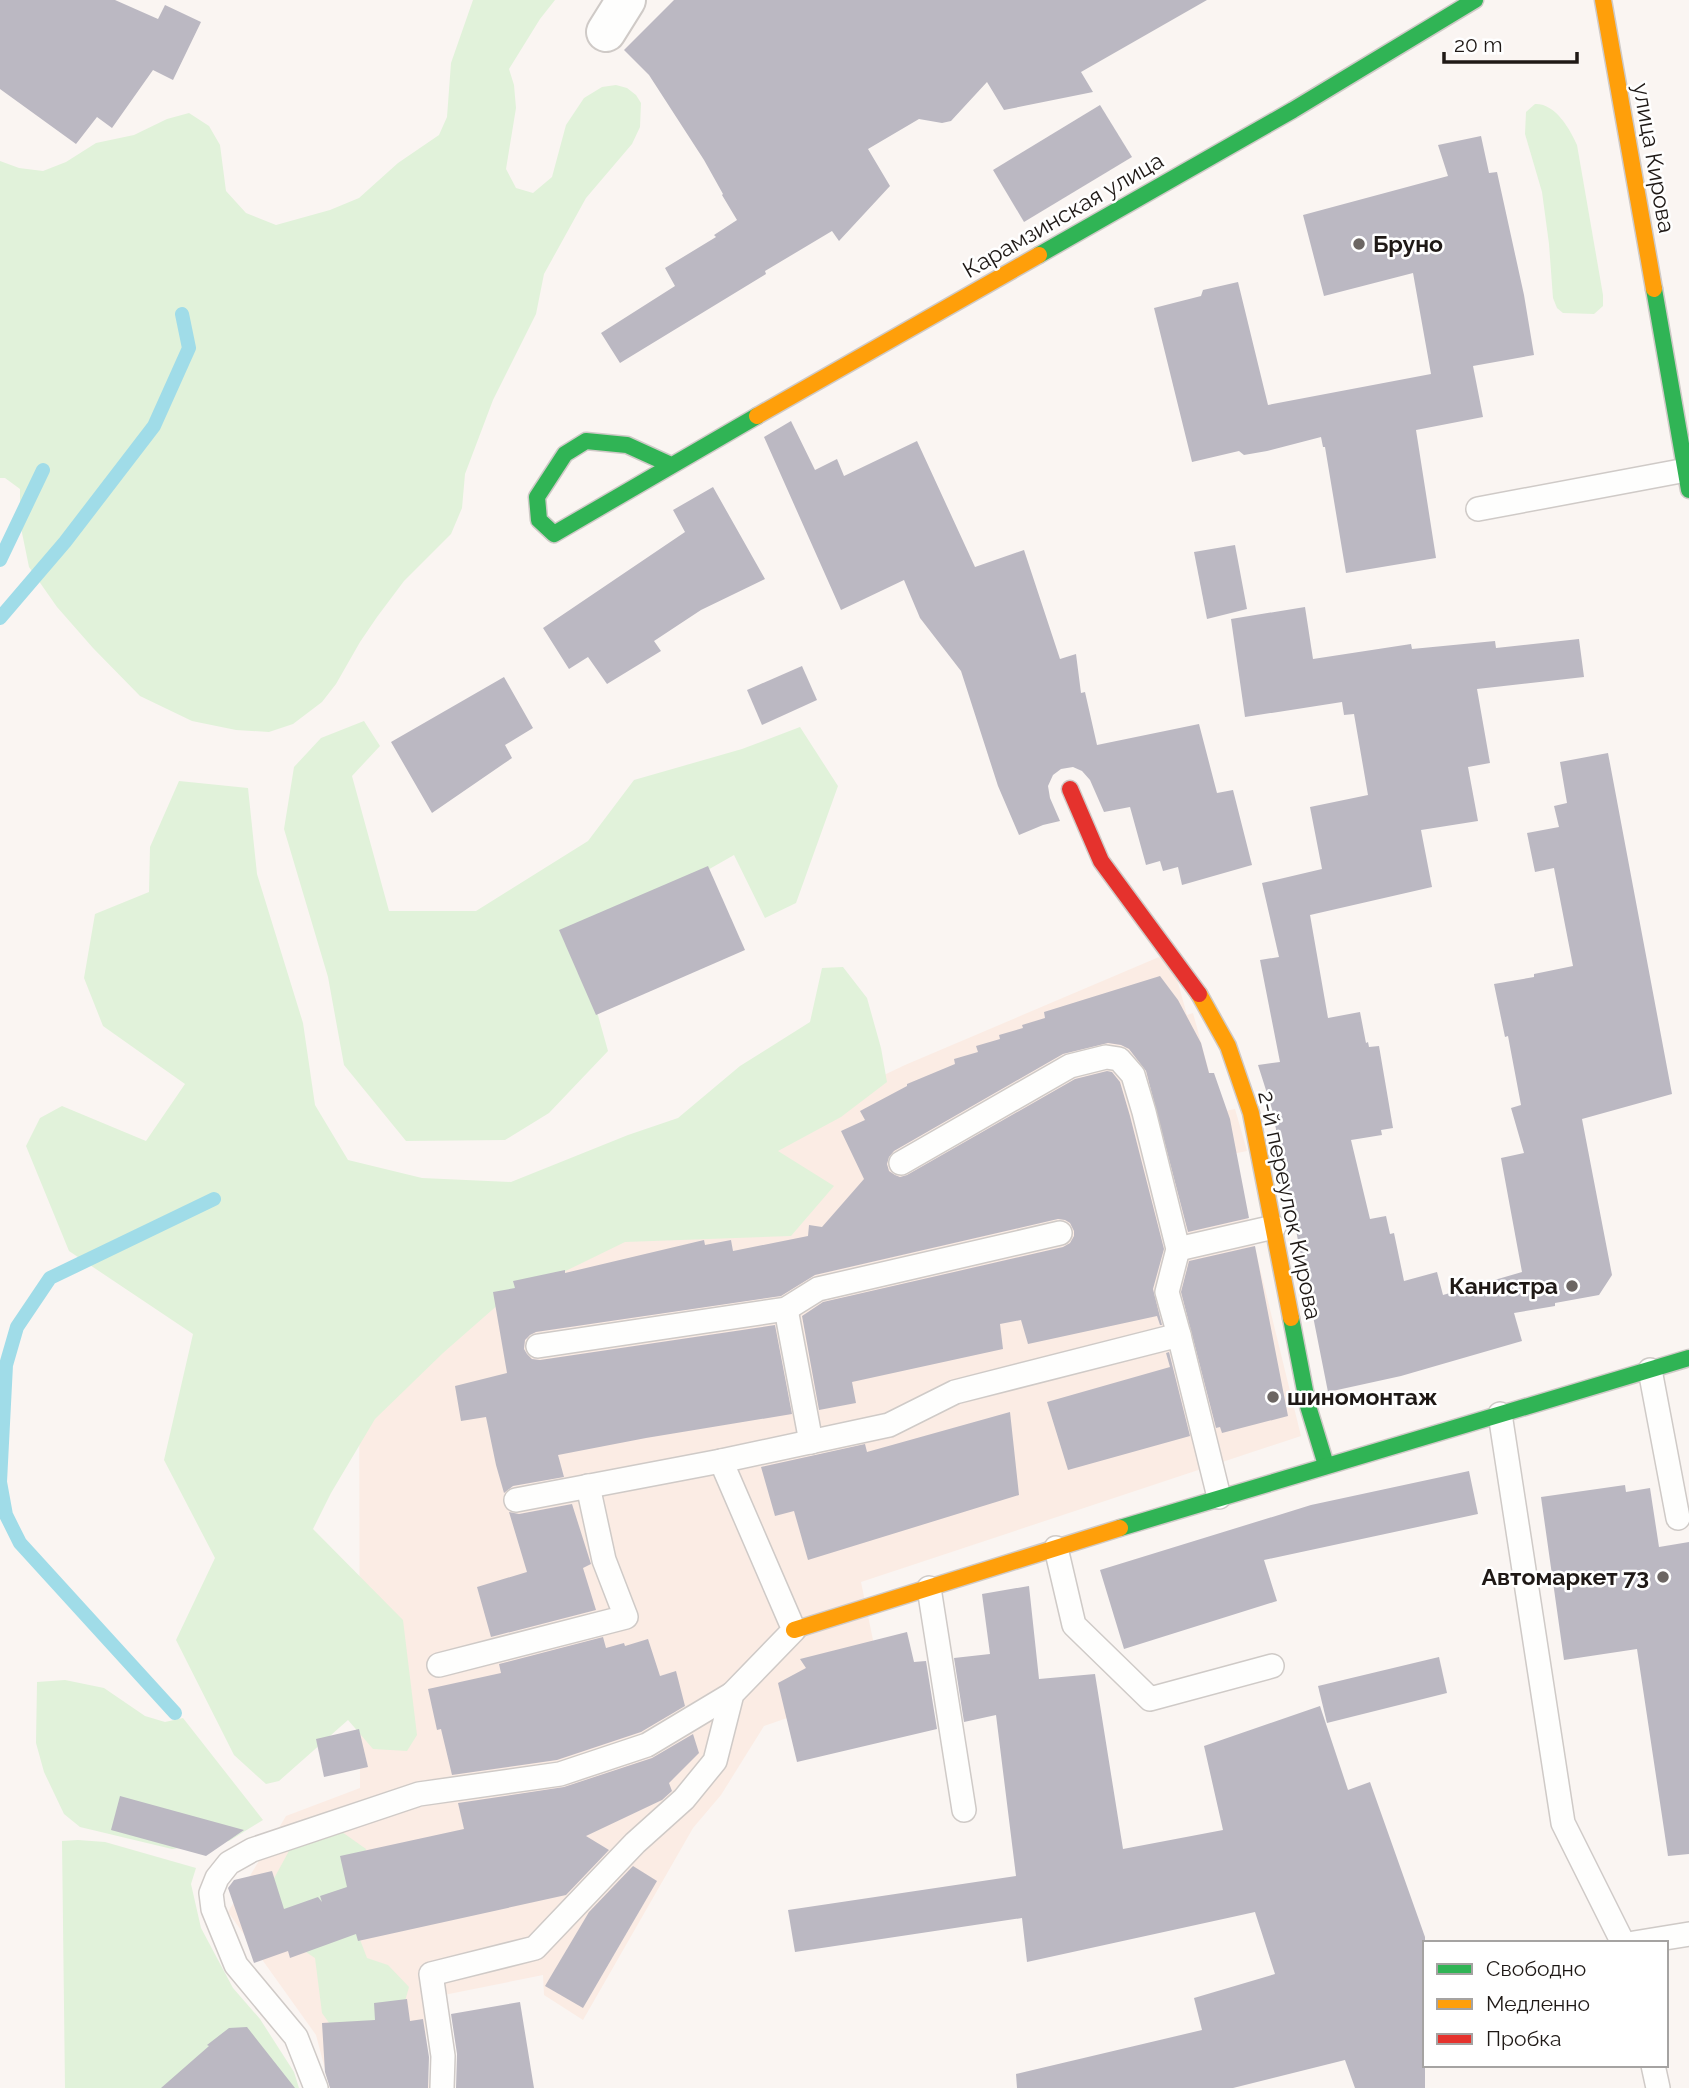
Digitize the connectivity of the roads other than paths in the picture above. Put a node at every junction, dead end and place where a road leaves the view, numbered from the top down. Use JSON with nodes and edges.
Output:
{"nodes":[{"id":1,"x":626,"y":0,"type":"edge"},
{"id":2,"x":1603,"y":0,"type":"edge"},
{"id":3,"x":1465,"y":3,"type":"edge"},
{"id":4,"x":606,"y":32,"type":"dead end"},
{"id":5,"x":670,"y":465,"type":"junction"},
{"id":6,"x":1687,"y":480,"type":"edge"},
{"id":7,"x":1478,"y":509,"type":"dead end"},
{"id":8,"x":1070,"y":789,"type":"dead end"},
{"id":9,"x":901,"y":1163,"type":"dead end"},
{"id":10,"x":1274,"y":1227,"type":"junction"},
{"id":11,"x":1060,"y":1233,"type":"dead end"},
{"id":12,"x":1178,"y":1249,"type":"junction"},
{"id":13,"x":786,"y":1309,"type":"junction"},
{"id":14,"x":1179,"y":1335,"type":"junction"},
{"id":15,"x":538,"y":1346,"type":"dead end"},
{"id":16,"x":1689,"y":1358,"type":"edge"},
{"id":17,"x":1650,"y":1370,"type":"junction"},
{"id":18,"x":1500,"y":1414,"type":"junction"},
{"id":19,"x":811,"y":1442,"type":"junction"},
{"id":20,"x":721,"y":1461,"type":"junction"},
{"id":21,"x":1326,"y":1465,"type":"junction"},
{"id":22,"x":588,"y":1486,"type":"junction"},
{"id":23,"x":1219,"y":1497,"type":"junction"},
{"id":24,"x":516,"y":1500,"type":"dead end"},
{"id":25,"x":1678,"y":1518,"type":"dead end"},
{"id":26,"x":1056,"y":1548,"type":"junction"},
{"id":27,"x":929,"y":1588,"type":"junction"},
{"id":28,"x":794,"y":1630,"type":"junction"},
{"id":29,"x":439,"y":1665,"type":"dead end"},
{"id":30,"x":1272,"y":1666,"type":"dead end"},
{"id":31,"x":732,"y":1694,"type":"junction"},
{"id":32,"x":964,"y":1810,"type":"dead end"},
{"id":33,"x":1689,"y":1934,"type":"edge"},
{"id":34,"x":1622,"y":1941,"type":"edge"},
{"id":35,"x":1646,"y":1941,"type":"edge"},
{"id":36,"x":1653,"y":2067,"type":"edge"},
{"id":37,"x":316,"y":2088,"type":"edge"},
{"id":38,"x":442,"y":2088,"type":"edge"},
{"id":39,"x":1658,"y":2088,"type":"edge"}],
"edges":[{"from":1,"to":4,"type":"street"},
{"from":2,"to":6,"type":"street","name":"улица Кирова"},
{"from":3,"to":5,"type":"street","name":"Карамзинская улица"},
{"from":5,"to":5,"type":"street","name":"Карамзинская улица"},
{"from":6,"to":7,"type":"lane"},
{"from":8,"to":10,"type":"street","name":"2-й переулок Кирова"},
{"from":9,"to":12,"type":"lane"},
{"from":10,"to":12,"type":"lane"},
{"from":10,"to":21,"type":"street","name":"2-й переулок Кирова"},
{"from":11,"to":13,"type":"lane"},
{"from":12,"to":14,"type":"lane"},
{"from":13,"to":15,"type":"lane"},
{"from":13,"to":19,"type":"lane"},
{"from":14,"to":19,"type":"lane"},
{"from":14,"to":23,"type":"lane"},
{"from":16,"to":17,"type":"street"},
{"from":17,"to":18,"type":"street"},
{"from":17,"to":25,"type":"lane"},
{"from":18,"to":21,"type":"street"},
{"from":18,"to":34,"type":"lane"},
{"from":19,"to":20,"type":"lane"},
{"from":20,"to":22,"type":"lane"},
{"from":20,"to":28,"type":"lane"},
{"from":21,"to":23,"type":"street"},
{"from":22,"to":24,"type":"lane"},
{"from":22,"to":29,"type":"lane"},
{"from":23,"to":26,"type":"street"},
{"from":26,"to":27,"type":"street"},
{"from":26,"to":30,"type":"lane"},
{"from":27,"to":28,"type":"street"},
{"from":27,"to":32,"type":"lane"},
{"from":28,"to":31,"type":"lane"},
{"from":31,"to":37,"type":"lane"},
{"from":31,"to":38,"type":"lane"},
{"from":33,"to":35,"type":"lane"},
{"from":36,"to":39,"type":"lane"}]}
